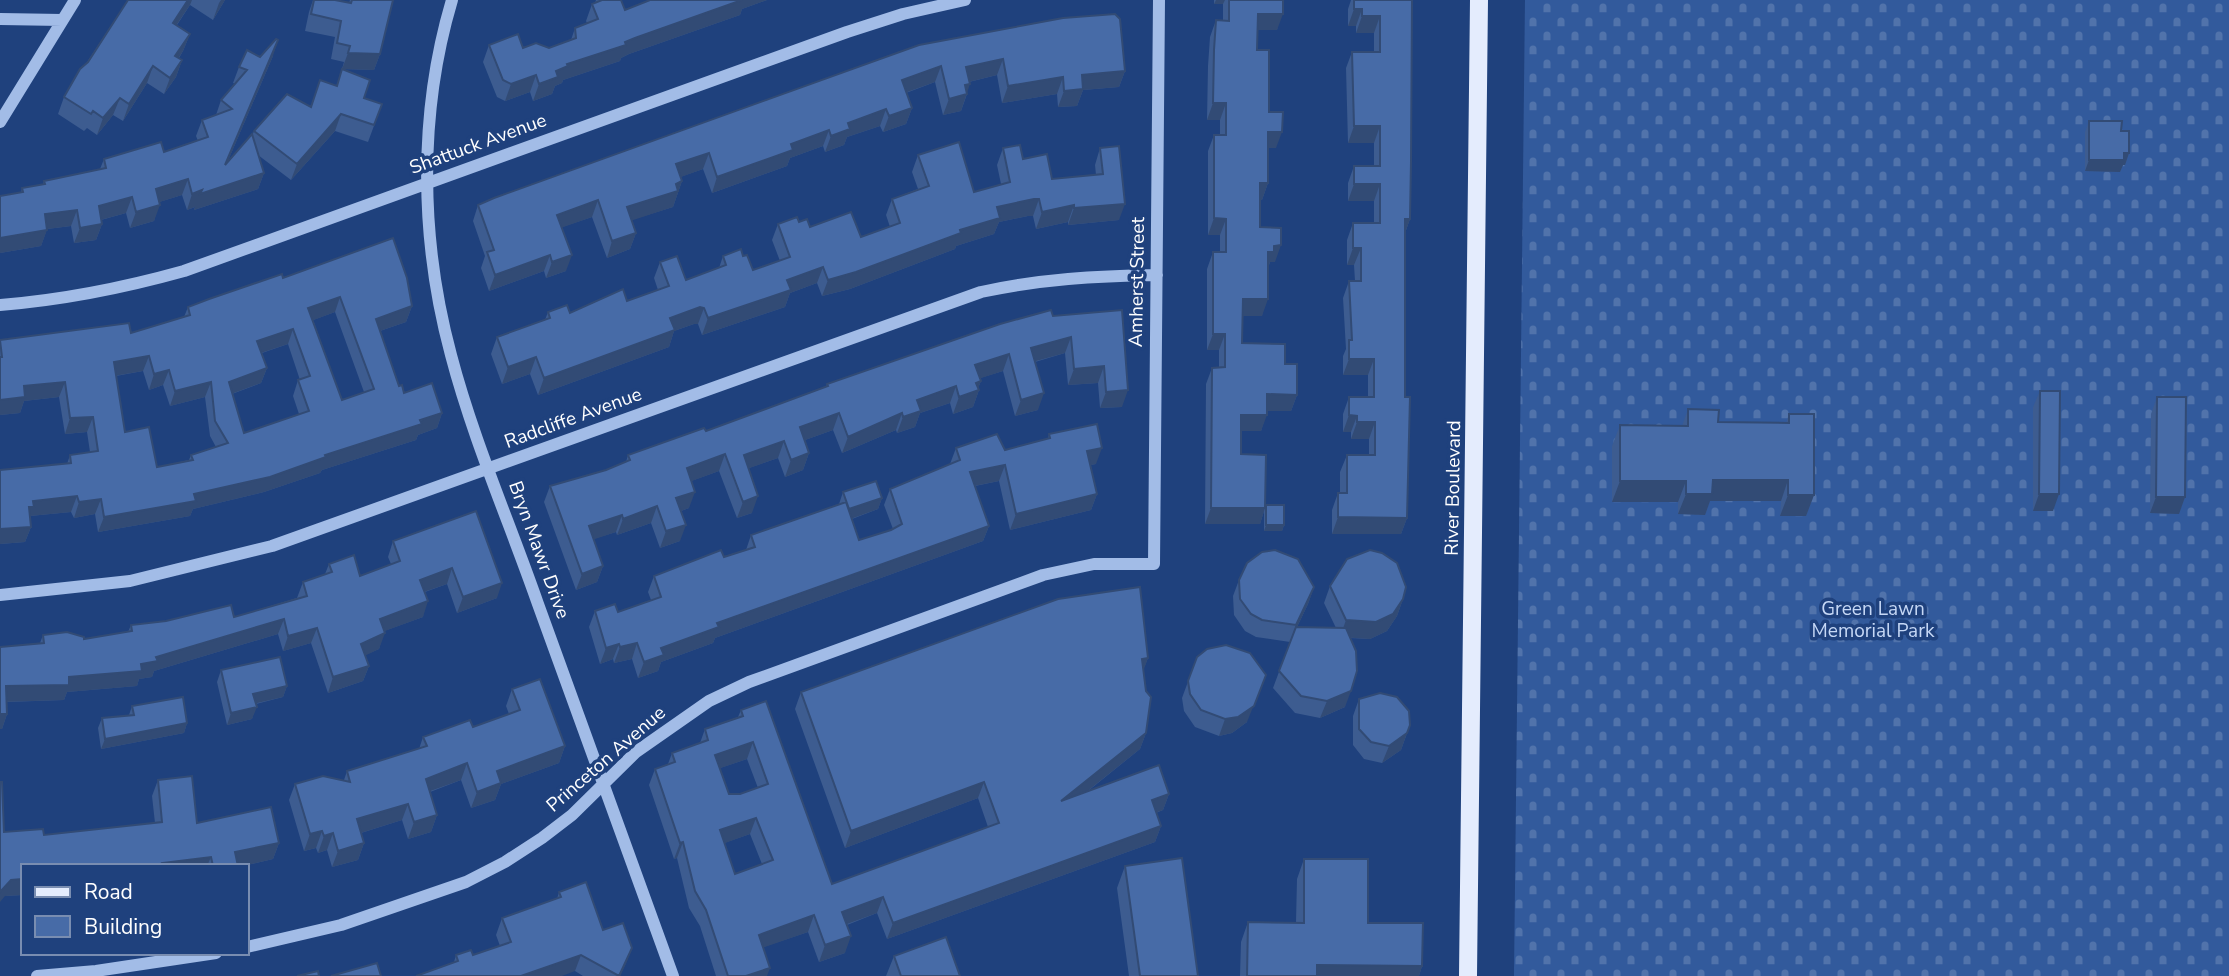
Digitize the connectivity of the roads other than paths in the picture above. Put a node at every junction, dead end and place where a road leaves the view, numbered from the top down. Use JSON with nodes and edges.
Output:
{"nodes":[{"id":1,"x":75,"y":0,"type":"edge"},
{"id":2,"x":452,"y":0,"type":"edge"},
{"id":3,"x":965,"y":0,"type":"edge"},
{"id":4,"x":1159,"y":0,"type":"edge"},
{"id":5,"x":1479,"y":0,"type":"edge"},
{"id":6,"x":0,"y":19,"type":"edge"},
{"id":7,"x":62,"y":20,"type":"junction"},
{"id":8,"x":0,"y":122,"type":"edge"},
{"id":9,"x":427,"y":183,"type":"junction"},
{"id":10,"x":1157,"y":275,"type":"junction"},
{"id":11,"x":0,"y":305,"type":"edge"},
{"id":12,"x":489,"y":468,"type":"junction"},
{"id":13,"x":1154,"y":564,"type":"joint"},
{"id":14,"x":0,"y":595,"type":"edge"},
{"id":15,"x":603,"y":784,"type":"junction"},
{"id":16,"x":248,"y":947,"type":"edge"},
{"id":17,"x":203,"y":955,"type":"edge"},
{"id":18,"x":37,"y":976,"type":"edge"},
{"id":19,"x":673,"y":976,"type":"edge"},
{"id":20,"x":1468,"y":976,"type":"edge"}],
"edges":[{"from":1,"to":7,"type":"street"},
{"from":2,"to":9,"type":"street","name":"Bryn Mawr Drive"},
{"from":3,"to":9,"type":"street","name":"Shattuck Avenue"},
{"from":4,"to":10,"type":"street","name":"Amherst Street"},
{"from":5,"to":20,"type":"main road","name":"River Boulevard"},
{"from":6,"to":7,"type":"street"},
{"from":7,"to":8,"type":"street"},
{"from":9,"to":11,"type":"street","name":"Shattuck Avenue"},
{"from":9,"to":12,"type":"street","name":"Bryn Mawr Drive"},
{"from":10,"to":12,"type":"street","name":"Radcliffe Avenue"},
{"from":10,"to":13,"type":"street","name":"Amherst Street"},
{"from":12,"to":14,"type":"street","name":"Radcliffe Avenue"},
{"from":12,"to":15,"type":"street","name":"Bryn Mawr Drive"},
{"from":13,"to":15,"type":"street","name":"Princeton Avenue"},
{"from":15,"to":16,"type":"street","name":"Princeton Avenue"},
{"from":15,"to":19,"type":"street","name":"Bryn Mawr Drive"},
{"from":17,"to":18,"type":"street"}]}
